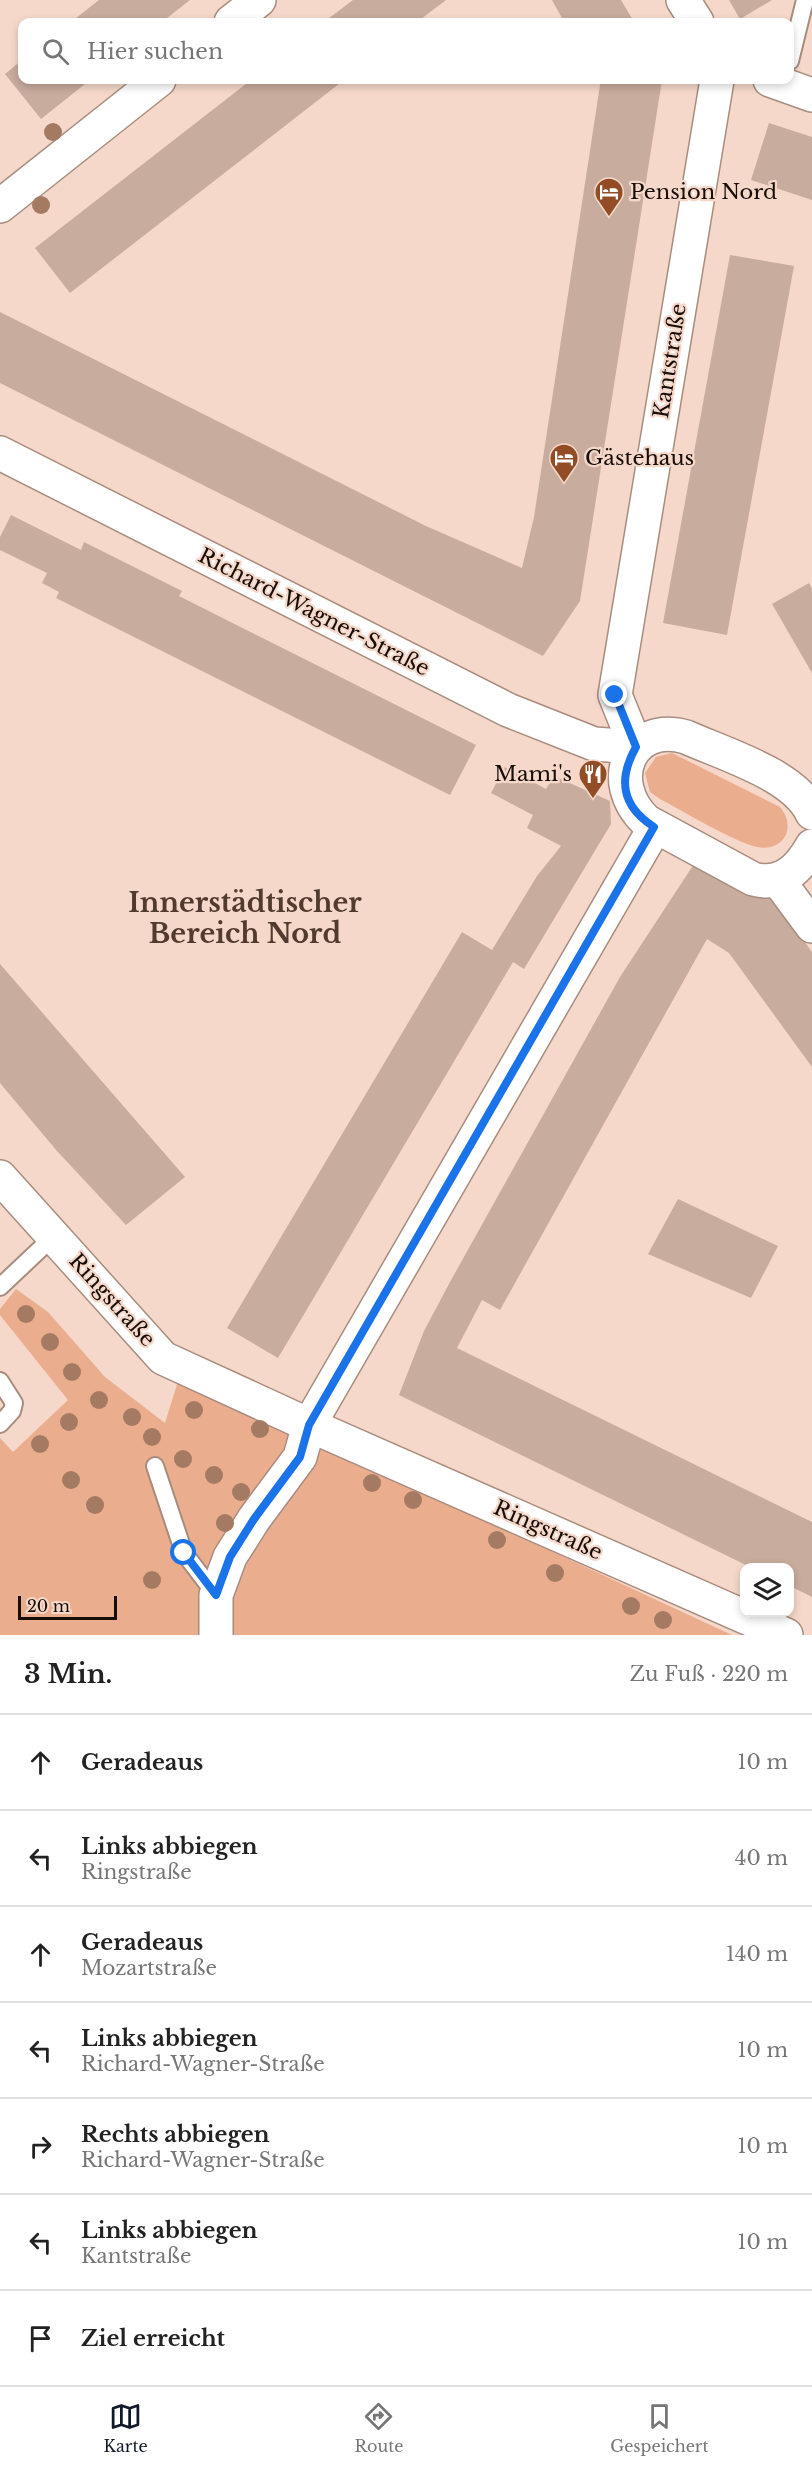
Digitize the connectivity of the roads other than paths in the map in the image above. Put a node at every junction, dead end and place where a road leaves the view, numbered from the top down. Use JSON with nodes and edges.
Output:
{"nodes":[{"id":1,"x":259,"y":0,"type":"edge"},
{"id":2,"x":683,"y":0,"type":"edge"},
{"id":3,"x":805,"y":0,"type":"edge"},
{"id":4,"x":236,"y":18,"type":"edge"},
{"id":5,"x":694,"y":18,"type":"edge"},
{"id":6,"x":794,"y":52,"type":"edge"},
{"id":7,"x":154,"y":84,"type":"edge"},
{"id":8,"x":716,"y":84,"type":"edge"},
{"id":9,"x":0,"y":206,"type":"edge"},
{"id":10,"x":0,"y":453,"type":"edge"},
{"id":11,"x":636,"y":747,"type":"junction"},
{"id":12,"x":799,"y":776,"type":"edge"},
{"id":13,"x":812,"y":813,"type":"edge"},
{"id":14,"x":654,"y":827,"type":"junction"},
{"id":15,"x":809,"y":854,"type":"edge"},
{"id":16,"x":778,"y":880,"type":"junction"},
{"id":17,"x":812,"y":926,"type":"edge"},
{"id":18,"x":0,"y":1177,"type":"edge"},
{"id":19,"x":54,"y":1236,"type":"junction"},
{"id":20,"x":0,"y":1287,"type":"edge"},
{"id":21,"x":0,"y":1381,"type":"edge"},
{"id":22,"x":0,"y":1424,"type":"edge"},
{"id":23,"x":309,"y":1425,"type":"junction"},
{"id":24,"x":155,"y":1466,"type":"dead end"},
{"id":25,"x":216,"y":1595,"type":"junction"},
{"id":26,"x":216,"y":1635,"type":"edge"},
{"id":27,"x":786,"y":1635,"type":"edge"}],
"edges":[{"from":1,"to":4,"type":"street"},
{"from":2,"to":5,"type":"street"},
{"from":3,"to":6,"type":"lane"},
{"from":7,"to":9,"type":"street"},
{"from":8,"to":11,"type":"street","name":"Kantstraße"},
{"from":10,"to":11,"type":"street","name":"Richard-Wagner-Straße"},
{"from":11,"to":12,"type":"street"},
{"from":11,"to":14,"type":"street"},
{"from":12,"to":13,"type":"street"},
{"from":14,"to":16,"type":"street"},
{"from":14,"to":23,"type":"street"},
{"from":15,"to":16,"type":"street"},
{"from":16,"to":17,"type":"street"},
{"from":18,"to":19,"type":"street","name":"Ringstraße"},
{"from":19,"to":20,"type":"lane"},
{"from":19,"to":23,"type":"street","name":"Ringstraße"},
{"from":21,"to":22,"type":"lane"},
{"from":23,"to":25,"type":"street"},
{"from":23,"to":27,"type":"street","name":"Ringstraße"},
{"from":24,"to":25,"type":"lane"},
{"from":25,"to":26,"type":"street"}]}
